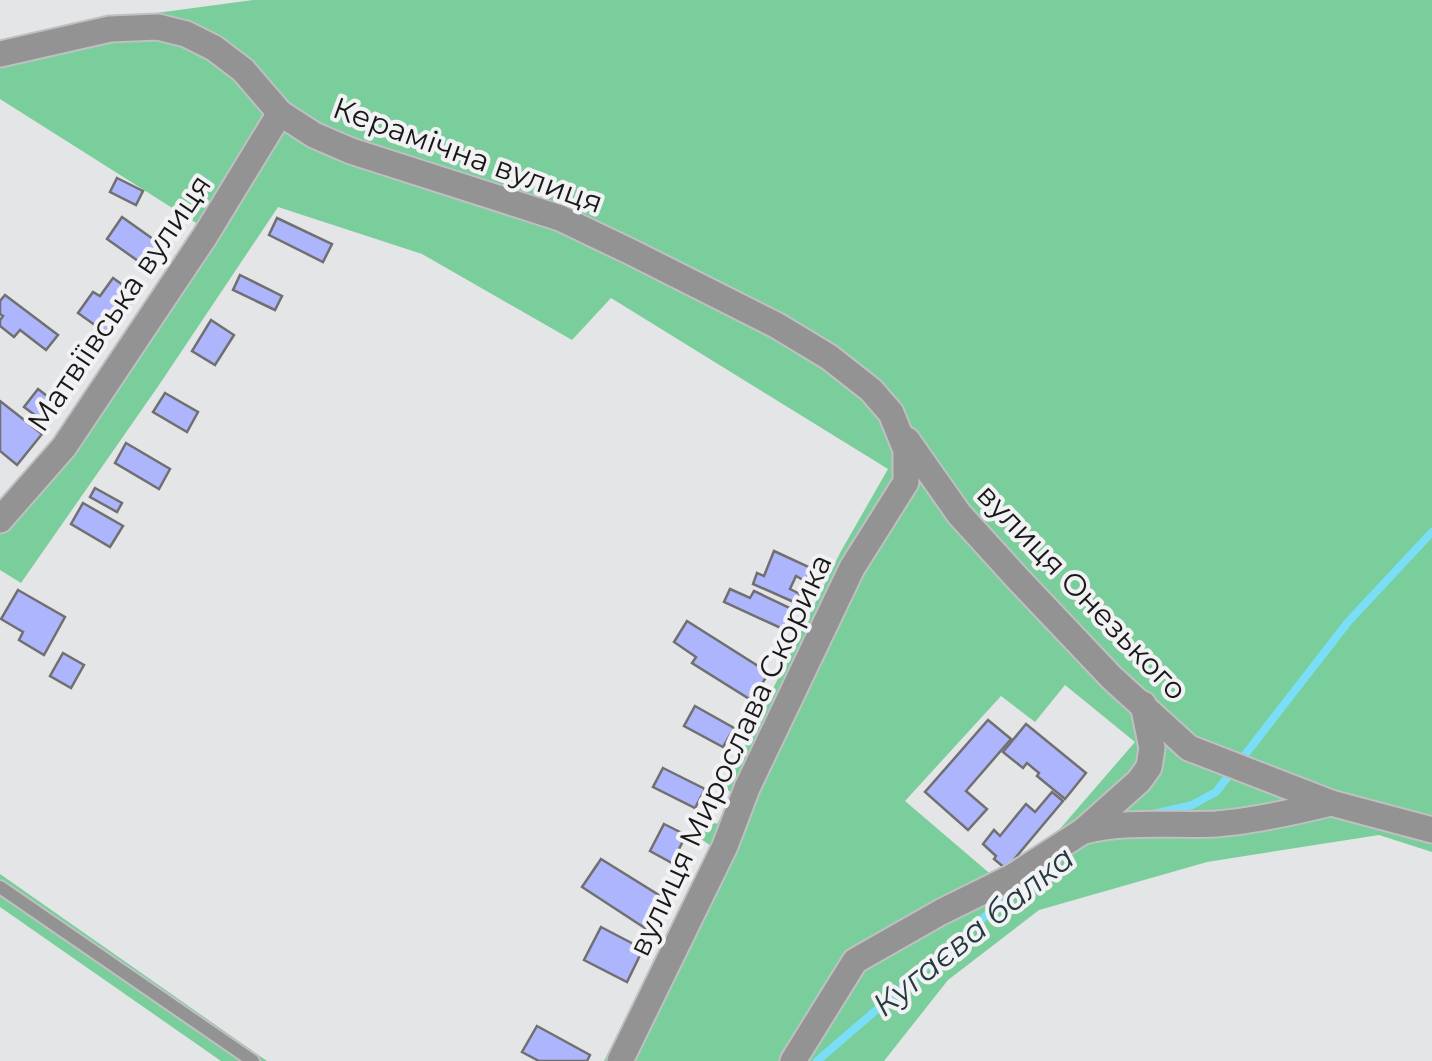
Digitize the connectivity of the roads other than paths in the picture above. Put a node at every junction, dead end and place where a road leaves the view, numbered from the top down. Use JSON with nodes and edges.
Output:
{"nodes":[{"id":1,"x":0,"y":54,"type":"edge"},
{"id":2,"x":280,"y":113,"type":"junction"},
{"id":3,"x":891,"y":413,"type":"junction"},
{"id":4,"x":906,"y":482,"type":"joint"},
{"id":5,"x":0,"y":520,"type":"edge"},
{"id":6,"x":1143,"y":704,"type":"junction"},
{"id":7,"x":1331,"y":803,"type":"junction"},
{"id":8,"x":1432,"y":830,"type":"edge"},
{"id":9,"x":1083,"y":831,"type":"junction"},
{"id":10,"x":0,"y":888,"type":"edge"},
{"id":11,"x":253,"y":1061,"type":"edge"},
{"id":12,"x":620,"y":1061,"type":"edge"},
{"id":13,"x":793,"y":1061,"type":"edge"}],
"edges":[{"from":1,"to":2,"type":"street","name":"Керамічна вулиця"},
{"from":2,"to":3,"type":"street","name":"Керамічна вулиця"},
{"from":2,"to":5,"type":"street","name":"Матвіївська вулиця"},
{"from":3,"to":4,"type":"street","name":"Керамічна вулиця"},
{"from":3,"to":6,"type":"street","name":"вулиця Онезького"},
{"from":4,"to":12,"type":"street","name":"вулиця Мирослава Скорика"},
{"from":6,"to":7,"type":"street","name":"вулиця Онезького"},
{"from":6,"to":9,"type":"street"},
{"from":7,"to":8,"type":"street","name":"вулиця Онезького"},
{"from":7,"to":9,"type":"street"},
{"from":9,"to":13,"type":"street"},
{"from":10,"to":11,"type":"lane"}]}
